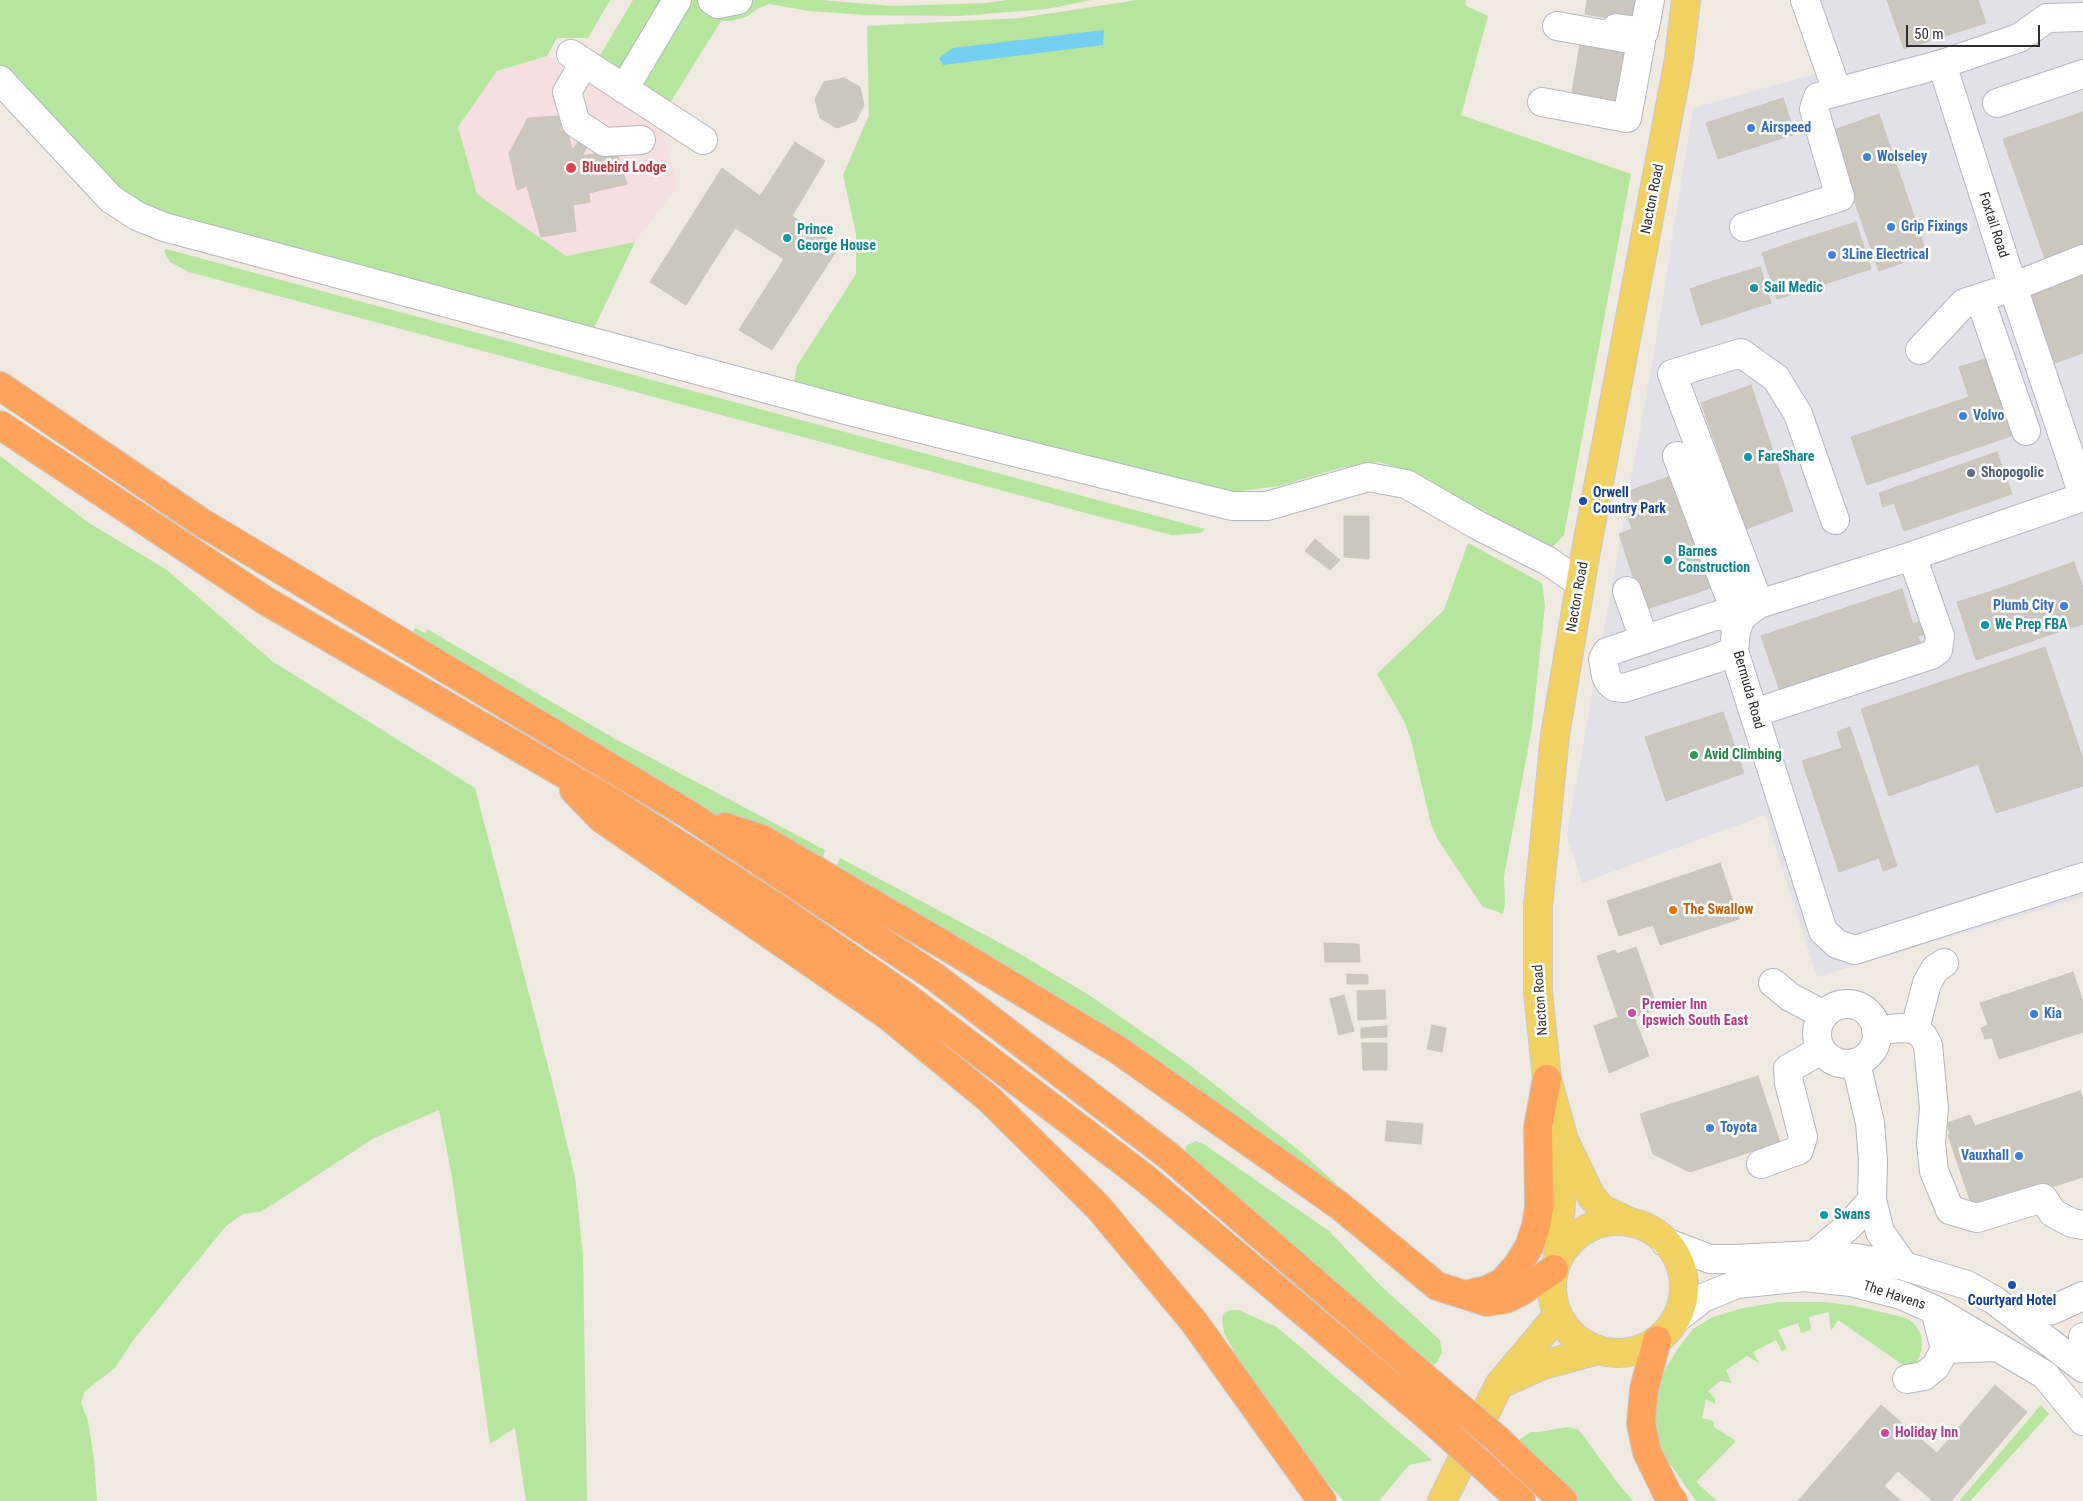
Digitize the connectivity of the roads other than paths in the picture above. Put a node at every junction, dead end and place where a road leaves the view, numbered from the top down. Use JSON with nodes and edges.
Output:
{"nodes":[{"id":1,"x":677,"y":0,"type":"edge"},
{"id":2,"x":712,"y":0,"type":"edge"},
{"id":3,"x":738,"y":0,"type":"edge"},
{"id":4,"x":1650,"y":0,"type":"edge"},
{"id":5,"x":1686,"y":0,"type":"edge"},
{"id":6,"x":1696,"y":0,"type":"edge"},
{"id":7,"x":1805,"y":0,"type":"edge"},
{"id":8,"x":2044,"y":9,"type":"edge"},
{"id":9,"x":2083,"y":17,"type":"edge"},
{"id":10,"x":1679,"y":59,"type":"junction"},
{"id":11,"x":1942,"y":64,"type":"junction"},
{"id":12,"x":2083,"y":74,"type":"edge"},
{"id":13,"x":0,"y":80,"type":"edge"},
{"id":14,"x":624,"y":89,"type":"junction"},
{"id":15,"x":1837,"y":91,"type":"junction"},
{"id":16,"x":1542,"y":102,"type":"dead end"},
{"id":17,"x":1997,"y":102,"type":"dead end"},
{"id":18,"x":641,"y":140,"type":"dead end"},
{"id":19,"x":703,"y":140,"type":"dead end"},
{"id":20,"x":1744,"y":227,"type":"dead end"},
{"id":21,"x":2083,"y":259,"type":"edge"},
{"id":22,"x":2013,"y":287,"type":"junction"},
{"id":23,"x":1980,"y":298,"type":"junction"},
{"id":24,"x":1920,"y":350,"type":"dead end"},
{"id":25,"x":0,"y":386,"type":"edge"},
{"id":26,"x":0,"y":425,"type":"edge"},
{"id":27,"x":2026,"y":431,"type":"dead end"},
{"id":28,"x":1677,"y":456,"type":"dead end"},
{"id":29,"x":2083,"y":496,"type":"edge"},
{"id":30,"x":1835,"y":520,"type":"dead end"},
{"id":31,"x":1585,"y":556,"type":"junction"},
{"id":32,"x":1912,"y":556,"type":"junction"},
{"id":33,"x":1548,"y":561,"type":"junction"},
{"id":34,"x":1580,"y":583,"type":"junction"},
{"id":35,"x":1627,"y":591,"type":"dead end"},
{"id":36,"x":1750,"y":612,"type":"junction"},
{"id":37,"x":1644,"y":640,"type":"junction"},
{"id":38,"x":1734,"y":650,"type":"junction"},
{"id":39,"x":1754,"y":713,"type":"junction"},
{"id":40,"x":556,"y":770,"type":"junction"},
{"id":41,"x":688,"y":814,"type":"junction"},
{"id":42,"x":2083,"y":876,"type":"edge"},
{"id":43,"x":1944,"y":963,"type":"dead end"},
{"id":44,"x":1773,"y":983,"type":"dead end"},
{"id":45,"x":1824,"y":1015,"type":"junction"},
{"id":46,"x":1915,"y":1029,"type":"junction"},
{"id":47,"x":1876,"y":1030,"type":"junction"},
{"id":48,"x":1821,"y":1050,"type":"junction"},
{"id":49,"x":1856,"y":1062,"type":"junction"},
{"id":50,"x":1547,"y":1078,"type":"junction"},
{"id":51,"x":1564,"y":1140,"type":"junction"},
{"id":52,"x":1761,"y":1164,"type":"dead end"},
{"id":53,"x":1872,"y":1200,"type":"junction"},
{"id":54,"x":1632,"y":1223,"type":"junction"},
{"id":55,"x":2083,"y":1225,"type":"edge"},
{"id":56,"x":1665,"y":1242,"type":"junction"},
{"id":57,"x":1814,"y":1255,"type":"junction"},
{"id":58,"x":1556,"y":1264,"type":"junction"},
{"id":59,"x":1904,"y":1266,"type":"junction"},
{"id":60,"x":1462,"y":1296,"type":"junction"},
{"id":61,"x":2083,"y":1296,"type":"edge"},
{"id":62,"x":1935,"y":1310,"type":"junction"},
{"id":63,"x":1558,"y":1315,"type":"junction"},
{"id":64,"x":2016,"y":1317,"type":"junction"},
{"id":65,"x":1676,"y":1319,"type":"junction"},
{"id":66,"x":2083,"y":1337,"type":"edge"},
{"id":67,"x":1658,"y":1340,"type":"junction"},
{"id":68,"x":1996,"y":1347,"type":"junction"},
{"id":69,"x":1945,"y":1349,"type":"junction"},
{"id":70,"x":1598,"y":1350,"type":"junction"},
{"id":71,"x":2083,"y":1367,"type":"edge"},
{"id":72,"x":1907,"y":1379,"type":"dead end"},
{"id":73,"x":1498,"y":1385,"type":"junction"},
{"id":74,"x":2083,"y":1421,"type":"edge"},
{"id":75,"x":1322,"y":1501,"type":"edge"},
{"id":76,"x":1442,"y":1501,"type":"edge"},
{"id":77,"x":1521,"y":1501,"type":"edge"},
{"id":78,"x":1563,"y":1501,"type":"edge"},
{"id":79,"x":1673,"y":1501,"type":"edge"}],
"edges":[{"from":1,"to":14,"type":"street"},
{"from":2,"to":3,"type":"street"},
{"from":4,"to":16,"type":"street"},
{"from":5,"to":10,"type":"main road","name":"Nacton Road"},
{"from":6,"to":10,"type":"main road","name":"Nacton Road"},
{"from":7,"to":15,"type":"street"},
{"from":8,"to":9,"type":"street"},
{"from":8,"to":11,"type":"street"},
{"from":10,"to":31,"type":"main road","name":"Nacton Road"},
{"from":11,"to":15,"type":"street"},
{"from":11,"to":22,"type":"street","name":"Foxtail Road"},
{"from":12,"to":17,"type":"street"},
{"from":13,"to":33,"type":"street"},
{"from":14,"to":18,"type":"street"},
{"from":14,"to":19,"type":"street"},
{"from":15,"to":20,"type":"street"},
{"from":21,"to":22,"type":"street"},
{"from":22,"to":23,"type":"street"},
{"from":22,"to":29,"type":"street","name":"Foxtail Road"},
{"from":23,"to":24,"type":"street"},
{"from":23,"to":27,"type":"street"},
{"from":25,"to":41,"type":"highway"},
{"from":26,"to":40,"type":"highway"},
{"from":28,"to":36,"type":"street"},
{"from":29,"to":32,"type":"street"},
{"from":30,"to":36,"type":"street"},
{"from":31,"to":33,"type":"street"},
{"from":31,"to":34,"type":"main road","name":"Nacton Road"},
{"from":32,"to":36,"type":"street"},
{"from":32,"to":39,"type":"street"},
{"from":33,"to":34,"type":"street"},
{"from":34,"to":50,"type":"main road","name":"Nacton Road"},
{"from":35,"to":37,"type":"street"},
{"from":36,"to":37,"type":"street"},
{"from":36,"to":38,"type":"street","name":"Bermuda Road"},
{"from":37,"to":38,"type":"street"},
{"from":38,"to":39,"type":"street","name":"Bermuda Road"},
{"from":39,"to":42,"type":"street","name":"Bermuda Road"},
{"from":40,"to":75,"type":"highway"},
{"from":40,"to":77,"type":"highway","bridge":true},
{"from":41,"to":60,"type":"highway"},
{"from":41,"to":78,"type":"highway","bridge":true},
{"from":43,"to":46,"type":"street"},
{"from":44,"to":45,"type":"street"},
{"from":45,"to":47,"type":"street"},
{"from":45,"to":48,"type":"street"},
{"from":46,"to":47,"type":"street"},
{"from":46,"to":55,"type":"street"},
{"from":47,"to":49,"type":"street"},
{"from":48,"to":49,"type":"street"},
{"from":48,"to":52,"type":"street"},
{"from":49,"to":53,"type":"street"},
{"from":50,"to":51,"type":"main road","name":"Nacton Road"},
{"from":50,"to":60,"type":"highway"},
{"from":51,"to":54,"type":"main road","name":"Nacton Road"},
{"from":51,"to":58,"type":"main road","name":"Nacton Road"},
{"from":53,"to":57,"type":"street"},
{"from":53,"to":59,"type":"street"},
{"from":54,"to":56,"type":"main road"},
{"from":54,"to":58,"type":"main road"},
{"from":56,"to":57,"type":"street","name":"The Havens"},
{"from":56,"to":65,"type":"main road"},
{"from":57,"to":59,"type":"street","name":"The Havens"},
{"from":58,"to":60,"type":"highway"},
{"from":58,"to":63,"type":"main road"},
{"from":59,"to":64,"type":"street","name":"The Havens"},
{"from":61,"to":64,"type":"street"},
{"from":62,"to":65,"type":"street","name":"The Havens"},
{"from":62,"to":68,"type":"street","name":"The Havens"},
{"from":62,"to":69,"type":"street"},
{"from":63,"to":70,"type":"main road"},
{"from":63,"to":73,"type":"main road"},
{"from":64,"to":71,"type":"street","name":"The Havens"},
{"from":65,"to":67,"type":"main road"},
{"from":66,"to":71,"type":"street"},
{"from":67,"to":70,"type":"main road"},
{"from":67,"to":79,"type":"highway"},
{"from":68,"to":69,"type":"street"},
{"from":68,"to":74,"type":"street","name":"The Havens"},
{"from":69,"to":72,"type":"street"},
{"from":70,"to":73,"type":"main road"},
{"from":73,"to":76,"type":"main road"}]}
